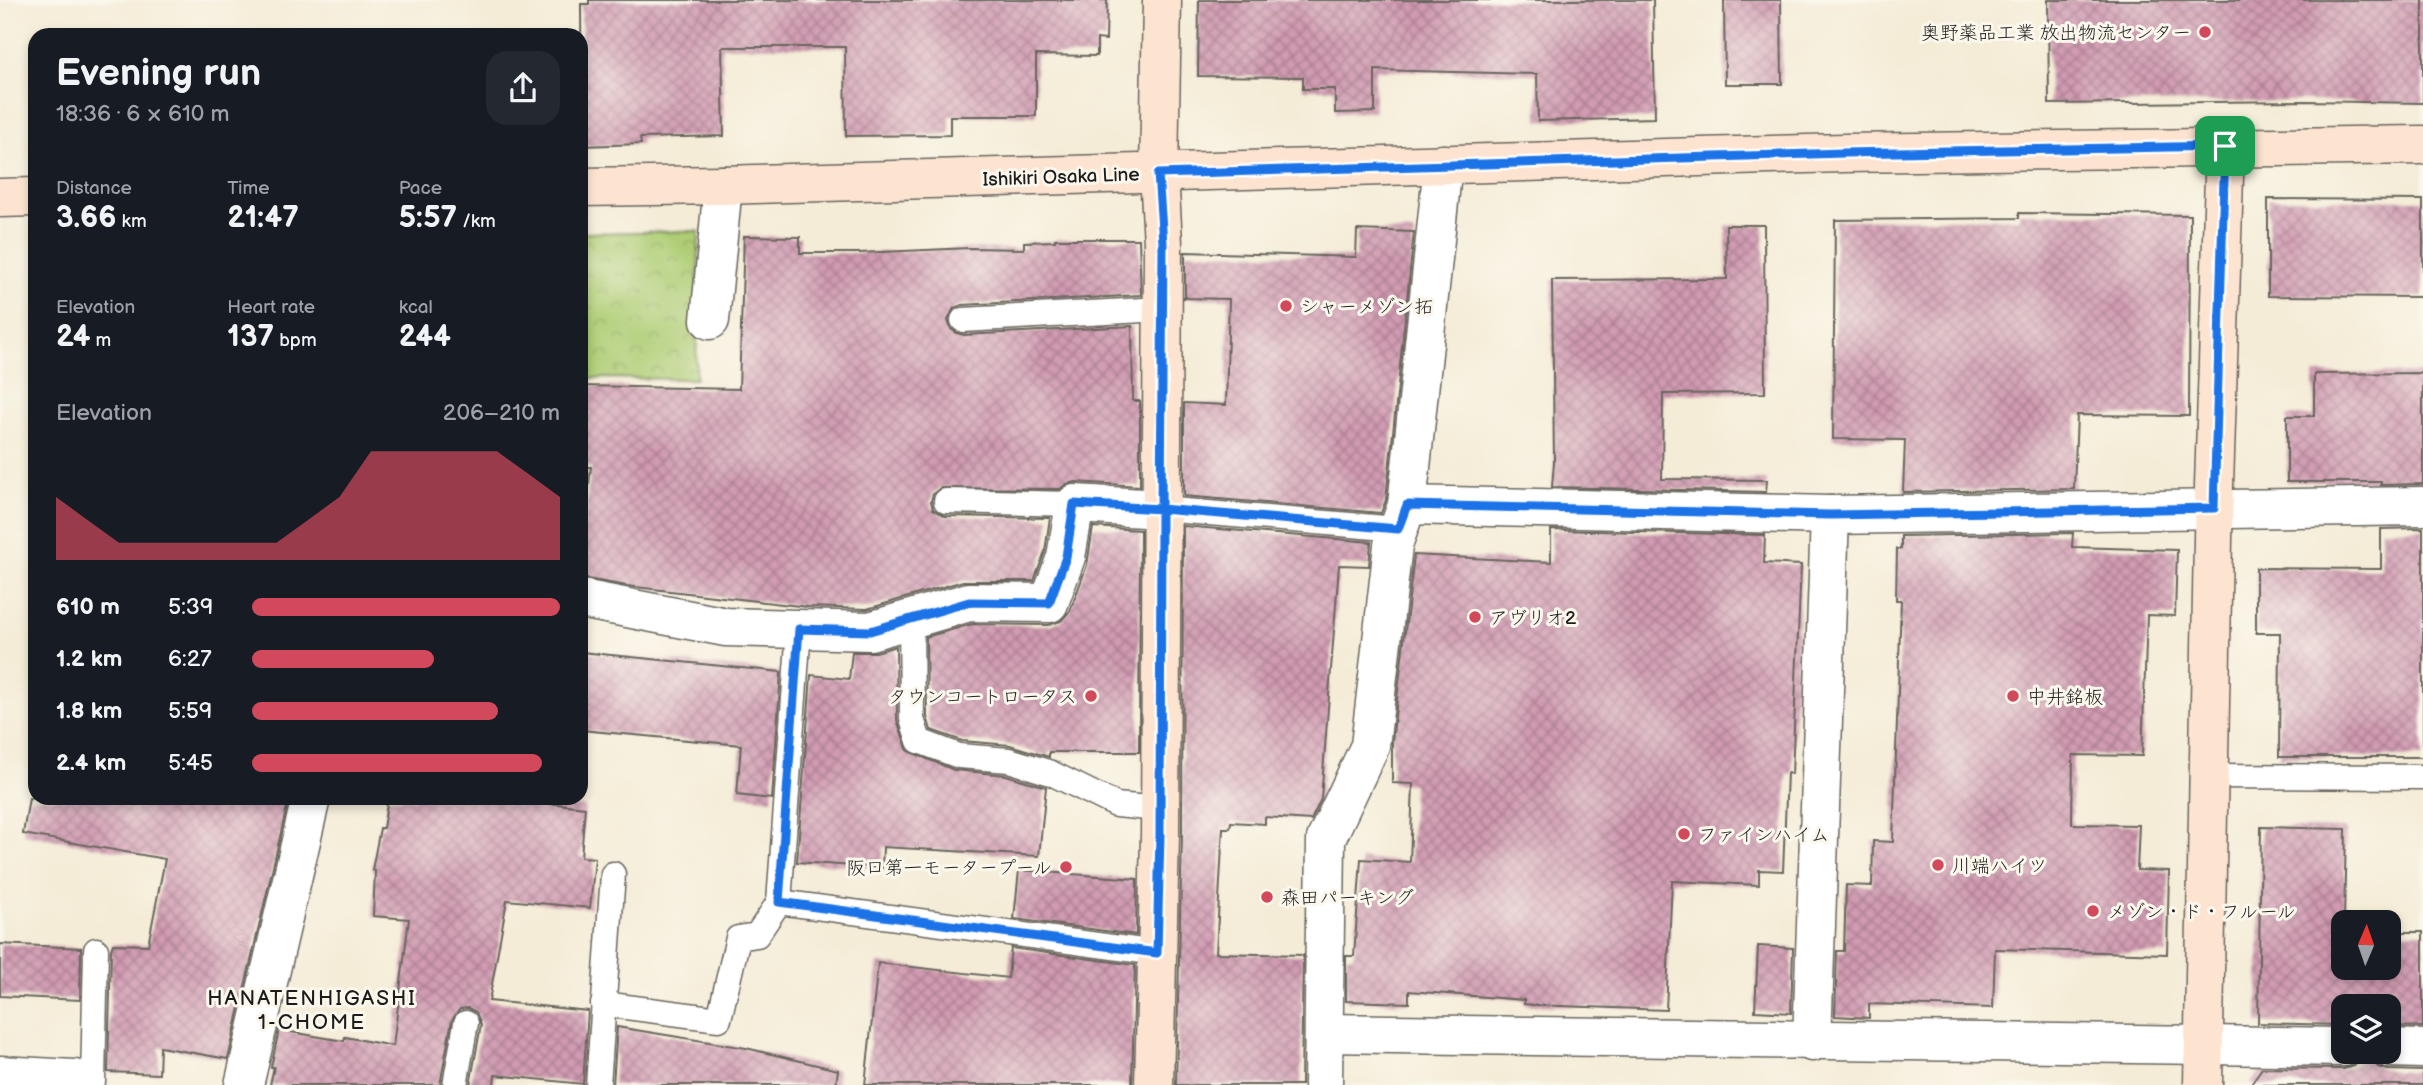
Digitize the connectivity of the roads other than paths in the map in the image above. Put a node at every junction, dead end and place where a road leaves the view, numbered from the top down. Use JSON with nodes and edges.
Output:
{"nodes":[{"id":1,"x":1162,"y":0,"type":"edge"},
{"id":2,"x":2423,"y":145,"type":"edge"},
{"id":3,"x":2225,"y":146,"type":"junction"},
{"id":4,"x":1443,"y":164,"type":"junction"},
{"id":5,"x":1158,"y":174,"type":"junction"},
{"id":6,"x":723,"y":186,"type":"junction"},
{"id":7,"x":588,"y":187,"type":"edge"},
{"id":8,"x":28,"y":197,"type":"edge"},
{"id":9,"x":0,"y":198,"type":"edge"},
{"id":10,"x":1162,"y":309,"type":"junction"},
{"id":11,"x":710,"y":320,"type":"dead end"},
{"id":12,"x":963,"y":320,"type":"dead end"},
{"id":13,"x":946,"y":501,"type":"dead end"},
{"id":14,"x":1074,"y":504,"type":"junction"},
{"id":15,"x":2423,"y":506,"type":"edge"},
{"id":16,"x":2214,"y":508,"type":"junction"},
{"id":17,"x":1161,"y":509,"type":"junction"},
{"id":18,"x":1830,"y":515,"type":"junction"},
{"id":19,"x":1403,"y":517,"type":"junction"},
{"id":20,"x":588,"y":600,"type":"edge"},
{"id":21,"x":911,"y":619,"type":"junction"},
{"id":22,"x":799,"y":629,"type":"junction"},
{"id":23,"x":2209,"y":776,"type":"junction"},
{"id":24,"x":2423,"y":777,"type":"edge"},
{"id":25,"x":309,"y":805,"type":"edge"},
{"id":26,"x":1159,"y":809,"type":"junction"},
{"id":27,"x":613,"y":874,"type":"dead end"},
{"id":28,"x":779,"y":902,"type":"junction"},
{"id":29,"x":96,"y":950,"type":"dead end"},
{"id":30,"x":1157,"y":953,"type":"junction"},
{"id":31,"x":603,"y":1004,"type":"junction"},
{"id":32,"x":466,"y":1023,"type":"dead end"},
{"id":33,"x":1324,"y":1033,"type":"junction"},
{"id":34,"x":1812,"y":1042,"type":"junction"},
{"id":35,"x":2204,"y":1044,"type":"junction"},
{"id":36,"x":2331,"y":1047,"type":"edge"},
{"id":37,"x":2401,"y":1048,"type":"edge"},
{"id":38,"x":2423,"y":1049,"type":"edge"},
{"id":39,"x":0,"y":1074,"type":"edge"},
{"id":40,"x":94,"y":1082,"type":"edge"},
{"id":41,"x":244,"y":1085,"type":"edge"},
{"id":42,"x":455,"y":1085,"type":"edge"},
{"id":43,"x":598,"y":1085,"type":"edge"},
{"id":44,"x":1154,"y":1085,"type":"edge"},
{"id":45,"x":1323,"y":1085,"type":"edge"},
{"id":46,"x":2203,"y":1085,"type":"edge"}],
"edges":[{"from":1,"to":5,"type":"main road"},
{"from":2,"to":3,"type":"main road","name":"Ishikiri Osaka Line"},
{"from":3,"to":4,"type":"main road","name":"Ishikiri Osaka Line"},
{"from":3,"to":16,"type":"main road"},
{"from":4,"to":5,"type":"main road","name":"Ishikiri Osaka Line"},
{"from":4,"to":19,"type":"street"},
{"from":5,"to":6,"type":"main road","name":"Ishikiri Osaka Line"},
{"from":5,"to":10,"type":"main road"},
{"from":6,"to":7,"type":"main road","name":"Ishikiri Osaka Line"},
{"from":6,"to":11,"type":"street"},
{"from":8,"to":9,"type":"main road"},
{"from":10,"to":12,"type":"lane"},
{"from":10,"to":17,"type":"main road"},
{"from":13,"to":14,"type":"lane"},
{"from":14,"to":17,"type":"street"},
{"from":14,"to":21,"type":"street"},
{"from":15,"to":16,"type":"street"},
{"from":16,"to":18,"type":"street"},
{"from":16,"to":23,"type":"main road"},
{"from":17,"to":19,"type":"lane"},
{"from":17,"to":26,"type":"main road"},
{"from":18,"to":19,"type":"street"},
{"from":18,"to":34,"type":"street"},
{"from":19,"to":33,"type":"street"},
{"from":20,"to":22,"type":"street"},
{"from":21,"to":22,"type":"street"},
{"from":21,"to":26,"type":"lane"},
{"from":22,"to":28,"type":"lane"},
{"from":23,"to":24,"type":"lane"},
{"from":23,"to":35,"type":"main road"},
{"from":25,"to":41,"type":"street"},
{"from":26,"to":30,"type":"main road"},
{"from":27,"to":31,"type":"lane"},
{"from":28,"to":30,"type":"lane"},
{"from":28,"to":31,"type":"lane"},
{"from":29,"to":40,"type":"lane"},
{"from":30,"to":44,"type":"main road"},
{"from":31,"to":43,"type":"lane"},
{"from":32,"to":42,"type":"lane"},
{"from":33,"to":34,"type":"street"},
{"from":33,"to":45,"type":"street"},
{"from":34,"to":35,"type":"street"},
{"from":35,"to":36,"type":"street"},
{"from":35,"to":46,"type":"main road"},
{"from":37,"to":38,"type":"street"},
{"from":39,"to":40,"type":"street"}]}
